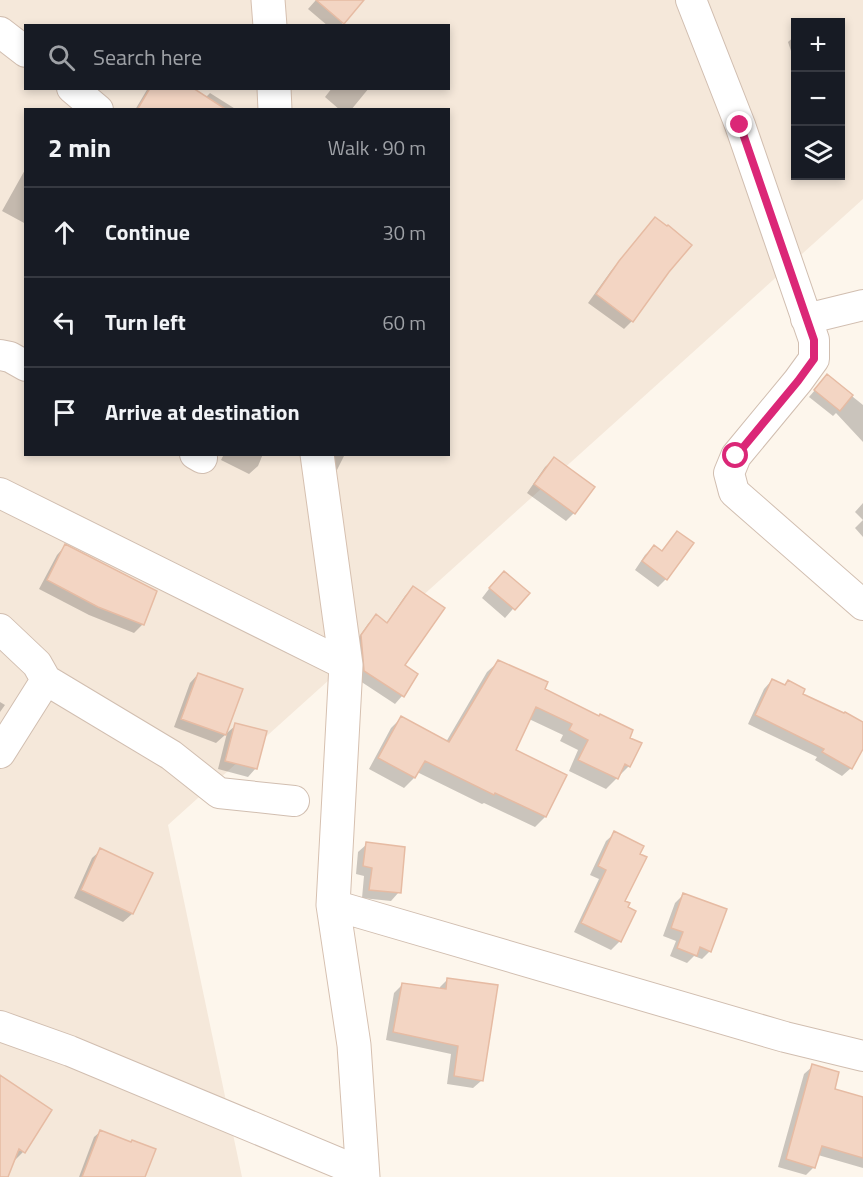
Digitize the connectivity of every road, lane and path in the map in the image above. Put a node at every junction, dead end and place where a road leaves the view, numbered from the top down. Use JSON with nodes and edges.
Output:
{"nodes":[{"id":1,"x":268,"y":0,"type":"edge"},
{"id":2,"x":691,"y":0,"type":"edge"},
{"id":3,"x":270,"y":24,"type":"edge"},
{"id":4,"x":0,"y":32,"type":"edge"},
{"id":5,"x":24,"y":50,"type":"edge"},
{"id":6,"x":74,"y":90,"type":"edge"},
{"id":7,"x":274,"y":90,"type":"edge"},
{"id":8,"x":96,"y":108,"type":"edge"},
{"id":9,"x":275,"y":108,"type":"edge"},
{"id":10,"x":863,"y":305,"type":"edge"},
{"id":11,"x":806,"y":319,"type":"junction"},
{"id":12,"x":0,"y":355,"type":"edge"},
{"id":13,"x":24,"y":365,"type":"edge"},
{"id":14,"x":317,"y":456,"type":"edge"},
{"id":15,"x":0,"y":492,"type":"edge"},
{"id":16,"x":863,"y":605,"type":"edge"},
{"id":17,"x":0,"y":629,"type":"edge"},
{"id":18,"x":346,"y":665,"type":"junction"},
{"id":19,"x":46,"y":680,"type":"junction"},
{"id":20,"x":0,"y":753,"type":"edge"},
{"id":21,"x":294,"y":801,"type":"dead end"},
{"id":22,"x":333,"y":905,"type":"junction"},
{"id":23,"x":0,"y":1026,"type":"edge"},
{"id":24,"x":863,"y":1056,"type":"edge"},
{"id":25,"x":363,"y":1175,"type":"edge"}],
"edges":[{"from":1,"to":3,"type":"street"},
{"from":2,"to":11,"type":"street"},
{"from":4,"to":5,"type":"street"},
{"from":6,"to":8,"type":"street"},
{"from":7,"to":9,"type":"street"},
{"from":10,"to":11,"type":"street"},
{"from":11,"to":16,"type":"street"},
{"from":12,"to":13,"type":"street"},
{"from":14,"to":18,"type":"street"},
{"from":15,"to":18,"type":"street"},
{"from":17,"to":19,"type":"street"},
{"from":18,"to":22,"type":"street"},
{"from":19,"to":20,"type":"street"},
{"from":19,"to":21,"type":"street"},
{"from":22,"to":24,"type":"street"},
{"from":22,"to":25,"type":"street"},
{"from":23,"to":25,"type":"street"}]}
